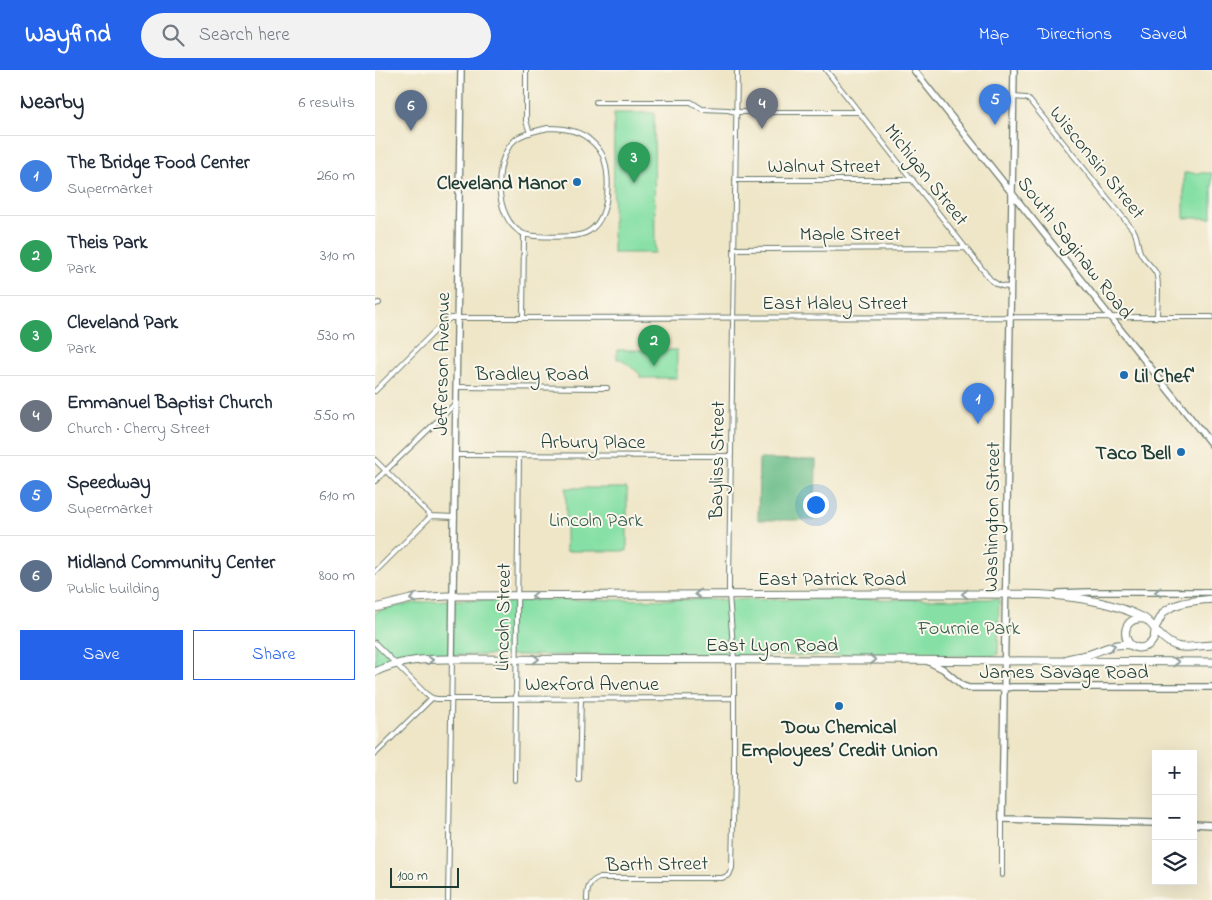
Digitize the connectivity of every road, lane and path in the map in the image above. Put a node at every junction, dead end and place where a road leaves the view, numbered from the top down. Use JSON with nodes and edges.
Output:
{"nodes":[{"id":1,"x":461,"y":70,"type":"edge"},
{"id":2,"x":526,"y":70,"type":"edge"},
{"id":3,"x":737,"y":70,"type":"edge"},
{"id":4,"x":826,"y":70,"type":"edge"},
{"id":5,"x":914,"y":70,"type":"edge"},
{"id":6,"x":1013,"y":70,"type":"edge"},
{"id":7,"x":1013,"y":97,"type":"junction"},
{"id":8,"x":596,"y":102,"type":"dead end"},
{"id":9,"x":736,"y":112,"type":"junction"},
{"id":10,"x":859,"y":112,"type":"junction"},
{"id":11,"x":530,"y":133,"type":"junction"},
{"id":12,"x":735,"y":180,"type":"junction"},
{"id":13,"x":913,"y":180,"type":"junction"},
{"id":14,"x":1012,"y":192,"type":"junction"},
{"id":15,"x":523,"y":234,"type":"junction"},
{"id":16,"x":734,"y":248,"type":"junction"},
{"id":17,"x":967,"y":248,"type":"junction"},
{"id":18,"x":1010,"y":286,"type":"junction"},
{"id":19,"x":1010,"y":317,"type":"junction"},
{"id":20,"x":1109,"y":317,"type":"junction"},
{"id":21,"x":1157,"y":317,"type":"junction"},
{"id":22,"x":1212,"y":317,"type":"edge"},
{"id":23,"x":458,"y":318,"type":"junction"},
{"id":24,"x":523,"y":318,"type":"junction"},
{"id":25,"x":733,"y":318,"type":"junction"},
{"id":26,"x":457,"y":387,"type":"junction"},
{"id":27,"x":607,"y":388,"type":"dead end"},
{"id":28,"x":375,"y":390,"type":"edge"},
{"id":29,"x":456,"y":403,"type":"junction"},
{"id":30,"x":1212,"y":445,"type":"edge"},
{"id":31,"x":456,"y":455,"type":"junction"},
{"id":32,"x":519,"y":455,"type":"junction"},
{"id":33,"x":731,"y":456,"type":"junction"},
{"id":34,"x":375,"y":460,"type":"edge"},
{"id":35,"x":386,"y":470,"type":"junction"},
{"id":36,"x":375,"y":481,"type":"edge"},
{"id":37,"x":431,"y":516,"type":"junction"},
{"id":38,"x":455,"y":517,"type":"junction"},
{"id":39,"x":375,"y":572,"type":"edge"},
{"id":40,"x":1209,"y":592,"type":"edge"},
{"id":41,"x":729,"y":594,"type":"junction"},
{"id":42,"x":1006,"y":594,"type":"junction"},
{"id":43,"x":1031,"y":594,"type":"junction"},
{"id":44,"x":453,"y":596,"type":"junction"},
{"id":45,"x":517,"y":596,"type":"junction"},
{"id":46,"x":1212,"y":599,"type":"edge"},
{"id":47,"x":1200,"y":600,"type":"junction"},
{"id":48,"x":375,"y":608,"type":"edge"},
{"id":49,"x":1149,"y":621,"type":"junction"},
{"id":50,"x":1155,"y":629,"type":"junction"},
{"id":51,"x":375,"y":643,"type":"edge"},
{"id":52,"x":1212,"y":645,"type":"edge"},
{"id":53,"x":1134,"y":647,"type":"junction"},
{"id":54,"x":452,"y":659,"type":"junction"},
{"id":55,"x":517,"y":659,"type":"junction"},
{"id":56,"x":734,"y":660,"type":"junction"},
{"id":57,"x":925,"y":660,"type":"junction"},
{"id":58,"x":1005,"y":661,"type":"junction"},
{"id":59,"x":1057,"y":662,"type":"junction"},
{"id":60,"x":1212,"y":662,"type":"edge"},
{"id":61,"x":396,"y":664,"type":"junction"},
{"id":62,"x":375,"y":672,"type":"edge"},
{"id":63,"x":1212,"y":687,"type":"edge"},
{"id":64,"x":1004,"y":688,"type":"junction"},
{"id":65,"x":432,"y":698,"type":"junction"},
{"id":66,"x":516,"y":698,"type":"junction"},
{"id":67,"x":581,"y":698,"type":"junction"},
{"id":68,"x":734,"y":698,"type":"junction"},
{"id":69,"x":451,"y":699,"type":"junction"},
{"id":70,"x":375,"y":754,"type":"edge"},
{"id":71,"x":515,"y":780,"type":"dead end"},
{"id":72,"x":579,"y":780,"type":"dead end"},
{"id":73,"x":1002,"y":819,"type":"junction"},
{"id":74,"x":1152,"y":823,"type":"edge"},
{"id":75,"x":1197,"y":824,"type":"edge"},
{"id":76,"x":1212,"y":825,"type":"edge"},
{"id":77,"x":733,"y":850,"type":"joint"},
{"id":78,"x":1002,"y":875,"type":"dead end"},
{"id":79,"x":448,"y":900,"type":"edge"},
{"id":80,"x":587,"y":900,"type":"edge"}],
"edges":[{"from":1,"to":23,"type":"street","name":"Jefferson Avenue"},
{"from":2,"to":11,"type":"street"},
{"from":3,"to":9,"type":"street","name":"Bayliss Street"},
{"from":4,"to":10,"type":"street","name":"Michigan Street"},
{"from":5,"to":14,"type":"street","name":"South Saginaw Road"},
{"from":6,"to":7,"type":"street","name":"Washington Street"},
{"from":7,"to":14,"type":"street","name":"Washington Street"},
{"from":7,"to":21,"type":"street","name":"Wisconsin Street"},
{"from":8,"to":9,"type":"street"},
{"from":9,"to":10,"type":"street"},
{"from":9,"to":12,"type":"street","name":"Bayliss Street"},
{"from":10,"to":13,"type":"street","name":"Michigan Street"},
{"from":11,"to":15,"type":"street"},
{"from":11,"to":15,"type":"street"},
{"from":12,"to":13,"type":"street","name":"Walnut Street"},
{"from":12,"to":16,"type":"street","name":"Bayliss Street"},
{"from":13,"to":17,"type":"street","name":"Michigan Street"},
{"from":14,"to":18,"type":"street","name":"Washington Street"},
{"from":14,"to":20,"type":"street","name":"South Saginaw Road"},
{"from":15,"to":24,"type":"street"},
{"from":16,"to":17,"type":"street","name":"Maple Street"},
{"from":16,"to":25,"type":"street","name":"Bayliss Street"},
{"from":17,"to":18,"type":"street","name":"Michigan Street"},
{"from":18,"to":19,"type":"street","name":"Washington Street"},
{"from":19,"to":20,"type":"street","name":"East Haley Street"},
{"from":19,"to":25,"type":"street","name":"East Haley Street"},
{"from":19,"to":42,"type":"street","name":"Washington Street"},
{"from":20,"to":21,"type":"street","name":"East Haley Street"},
{"from":20,"to":30,"type":"street","name":"South Saginaw Road"},
{"from":21,"to":22,"type":"street","name":"East Haley Street"},
{"from":23,"to":24,"type":"street","name":"East Haley Street"},
{"from":23,"to":26,"type":"street","name":"Jefferson Avenue"},
{"from":23,"to":28,"type":"street"},
{"from":24,"to":25,"type":"street","name":"East Haley Street"},
{"from":25,"to":33,"type":"street","name":"Bayliss Street"},
{"from":26,"to":27,"type":"street","name":"Bradley Road"},
{"from":26,"to":29,"type":"street","name":"Jefferson Avenue"},
{"from":29,"to":31,"type":"street","name":"Jefferson Avenue"},
{"from":29,"to":35,"type":"street"},
{"from":31,"to":32,"type":"street","name":"Arbury Place"},
{"from":31,"to":38,"type":"street","name":"Jefferson Avenue"},
{"from":32,"to":33,"type":"street","name":"Arbury Place"},
{"from":32,"to":45,"type":"street","name":"Lincoln Street"},
{"from":33,"to":41,"type":"street","name":"Bayliss Street"},
{"from":34,"to":35,"type":"street"},
{"from":35,"to":36,"type":"street"},
{"from":35,"to":37,"type":"street"},
{"from":37,"to":38,"type":"street"},
{"from":37,"to":39,"type":"street"},
{"from":38,"to":44,"type":"street","name":"Jefferson Avenue"},
{"from":40,"to":43,"type":"street","name":"East Patrick Road","one_way":true},
{"from":40,"to":47,"type":"highway"},
{"from":42,"to":41,"type":"highway","name":"East Patrick Road","one_way":true},
{"from":41,"to":45,"type":"highway","name":"East Patrick Road","one_way":true},
{"from":41,"to":56,"type":"street","name":"Bayliss Street"},
{"from":42,"to":43,"type":"highway","name":"East Patrick Road"},
{"from":42,"to":58,"type":"street","name":"Washington Street"},
{"from":43,"to":49,"type":"highway"},
{"from":44,"to":45,"type":"highway","name":"East Patrick Road"},
{"from":44,"to":48,"type":"highway","name":"East Patrick Road","one_way":true},
{"from":44,"to":54,"type":"street","name":"Jefferson Avenue"},
{"from":45,"to":55,"type":"street","name":"Lincoln Street"},
{"from":46,"to":47,"type":"highway"},
{"from":47,"to":50,"type":"highway"},
{"from":49,"to":50,"type":"highway"},
{"from":49,"to":53,"type":"highway"},
{"from":50,"to":52,"type":"highway"},
{"from":50,"to":53,"type":"highway"},
{"from":51,"to":61,"type":"street"},
{"from":59,"to":53,"type":"highway","one_way":true},
{"from":54,"to":55,"type":"highway","name":"East Lyon Road"},
{"from":61,"to":54,"type":"highway","name":"East Lyon Road","one_way":true},
{"from":54,"to":69,"type":"street"},
{"from":55,"to":56,"type":"highway","name":"East Lyon Road","one_way":true},
{"from":55,"to":66,"type":"street","name":"Lincoln Street"},
{"from":56,"to":57,"type":"highway","name":"East Lyon Road","one_way":true},
{"from":56,"to":68,"type":"street","name":"Bayliss Street"},
{"from":57,"to":58,"type":"highway","name":"East Lyon Road"},
{"from":57,"to":64,"type":"street","name":"James Savage Road"},
{"from":58,"to":59,"type":"highway","name":"East Lyon Road"},
{"from":58,"to":64,"type":"street","name":"Washington Street"},
{"from":59,"to":60,"type":"highway","name":"East Lyon Road","one_way":true},
{"from":61,"to":62,"type":"highway","name":"East Lyon Road"},
{"from":61,"to":65,"type":"street"},
{"from":63,"to":64,"type":"street","name":"James Savage Road"},
{"from":64,"to":73,"type":"street","name":"Washington Street"},
{"from":65,"to":69,"type":"street","name":"Wexford Avenue"},
{"from":65,"to":70,"type":"street"},
{"from":66,"to":67,"type":"street","name":"Wexford Avenue"},
{"from":66,"to":69,"type":"street","name":"Wexford Avenue"},
{"from":66,"to":71,"type":"street","name":"Lincoln Street"},
{"from":67,"to":68,"type":"street","name":"Wexford Avenue"},
{"from":67,"to":72,"type":"street"},
{"from":68,"to":77,"type":"street","name":"Bayliss Street"},
{"from":69,"to":79,"type":"street"},
{"from":73,"to":74,"type":"street"},
{"from":73,"to":78,"type":"street","name":"Washington Street"},
{"from":75,"to":76,"type":"street"},
{"from":77,"to":80,"type":"street","name":"Barth Street"}]}
